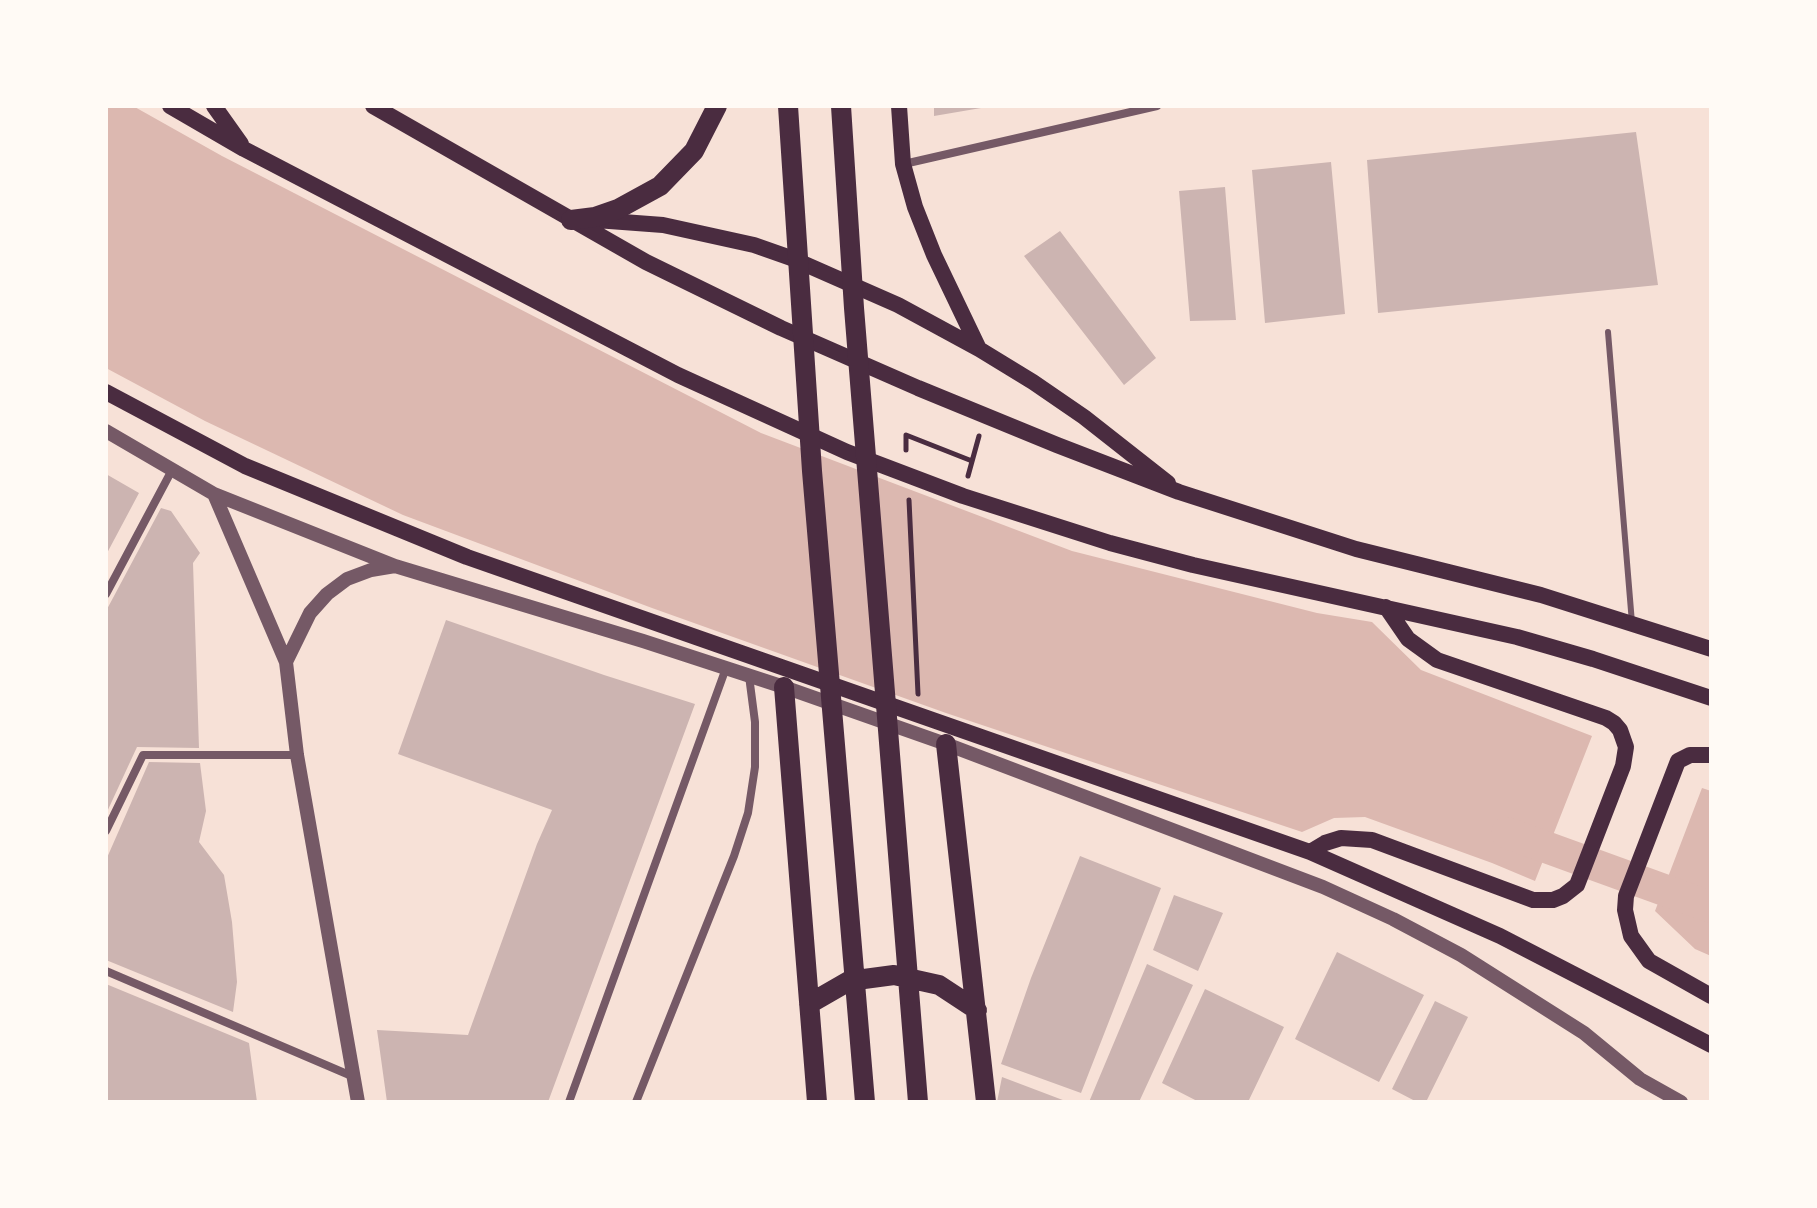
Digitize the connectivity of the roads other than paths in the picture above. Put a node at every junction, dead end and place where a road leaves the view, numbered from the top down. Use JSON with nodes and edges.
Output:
{"nodes":[{"id":1,"x":170,"y":106,"type":"edge"},
{"id":2,"x":214,"y":106,"type":"edge"},
{"id":3,"x":373,"y":106,"type":"edge"},
{"id":4,"x":717,"y":106,"type":"edge"},
{"id":5,"x":788,"y":106,"type":"edge"},
{"id":6,"x":841,"y":106,"type":"edge"},
{"id":7,"x":899,"y":106,"type":"edge"},
{"id":8,"x":1157,"y":106,"type":"edge"},
{"id":9,"x":244,"y":149,"type":"junction"},
{"id":10,"x":903,"y":164,"type":"junction"},
{"id":11,"x":571,"y":220,"type":"junction"},
{"id":12,"x":1608,"y":332,"type":"dead end"},
{"id":13,"x":979,"y":349,"type":"junction"},
{"id":14,"x":106,"y":392,"type":"edge"},
{"id":15,"x":106,"y":431,"type":"edge"},
{"id":16,"x":172,"y":470,"type":"junction"},
{"id":17,"x":1179,"y":492,"type":"junction"},
{"id":18,"x":214,"y":494,"type":"junction"},
{"id":19,"x":395,"y":566,"type":"junction"},
{"id":20,"x":106,"y":594,"type":"edge"},
{"id":21,"x":1386,"y":607,"type":"junction"},
{"id":22,"x":1632,"y":623,"type":"junction"},
{"id":23,"x":1711,"y":649,"type":"edge"},
{"id":24,"x":286,"y":662,"type":"junction"},
{"id":25,"x":726,"y":668,"type":"junction"},
{"id":26,"x":749,"y":676,"type":"junction"},
{"id":27,"x":784,"y":687,"type":"junction"},
{"id":28,"x":1711,"y":698,"type":"edge"},
{"id":29,"x":946,"y":744,"type":"junction"},
{"id":30,"x":297,"y":755,"type":"junction"},
{"id":31,"x":1711,"y":755,"type":"edge"},
{"id":32,"x":106,"y":831,"type":"edge"},
{"id":33,"x":1310,"y":852,"type":"junction"},
{"id":34,"x":106,"y":971,"type":"edge"},
{"id":35,"x":1711,"y":996,"type":"edge"},
{"id":36,"x":809,"y":1004,"type":"junction"},
{"id":37,"x":977,"y":1010,"type":"junction"},
{"id":38,"x":1711,"y":1045,"type":"edge"},
{"id":39,"x":354,"y":1077,"type":"junction"},
{"id":40,"x":358,"y":1102,"type":"edge"},
{"id":41,"x":569,"y":1102,"type":"edge"},
{"id":42,"x":636,"y":1102,"type":"edge"},
{"id":43,"x":817,"y":1102,"type":"edge"},
{"id":44,"x":865,"y":1102,"type":"edge"},
{"id":45,"x":918,"y":1102,"type":"edge"},
{"id":46,"x":986,"y":1102,"type":"edge"},
{"id":47,"x":1681,"y":1102,"type":"edge"}],
"edges":[{"from":1,"to":9,"type":"main road"},
{"from":2,"to":9,"type":"main road"},
{"from":3,"to":11,"type":"main road"},
{"from":4,"to":11,"type":"main road"},
{"from":5,"to":44,"type":"main road"},
{"from":6,"to":45,"type":"main road"},
{"from":7,"to":10,"type":"main road"},
{"from":8,"to":10,"type":"street"},
{"from":9,"to":21,"type":"main road"},
{"from":10,"to":13,"type":"main road"},
{"from":11,"to":13,"type":"main road"},
{"from":11,"to":17,"type":"main road"},
{"from":12,"to":22,"type":"lane"},
{"from":13,"to":17,"type":"main road"},
{"from":14,"to":33,"type":"main road"},
{"from":15,"to":16,"type":"street"},
{"from":16,"to":18,"type":"street"},
{"from":16,"to":20,"type":"street"},
{"from":17,"to":22,"type":"main road"},
{"from":18,"to":19,"type":"street"},
{"from":18,"to":24,"type":"street"},
{"from":19,"to":24,"type":"street"},
{"from":19,"to":25,"type":"street"},
{"from":21,"to":28,"type":"main road"},
{"from":21,"to":33,"type":"main road"},
{"from":22,"to":23,"type":"main road"},
{"from":24,"to":30,"type":"street"},
{"from":25,"to":26,"type":"street"},
{"from":25,"to":41,"type":"street"},
{"from":26,"to":27,"type":"street"},
{"from":26,"to":42,"type":"street"},
{"from":27,"to":29,"type":"street"},
{"from":27,"to":36,"type":"main road"},
{"from":29,"to":37,"type":"main road"},
{"from":29,"to":47,"type":"street"},
{"from":30,"to":32,"type":"street"},
{"from":30,"to":39,"type":"street"},
{"from":31,"to":35,"type":"main road"},
{"from":33,"to":38,"type":"main road"},
{"from":34,"to":39,"type":"street"},
{"from":36,"to":37,"type":"main road"},
{"from":36,"to":43,"type":"main road"},
{"from":37,"to":46,"type":"main road"},
{"from":39,"to":40,"type":"street"}]}
